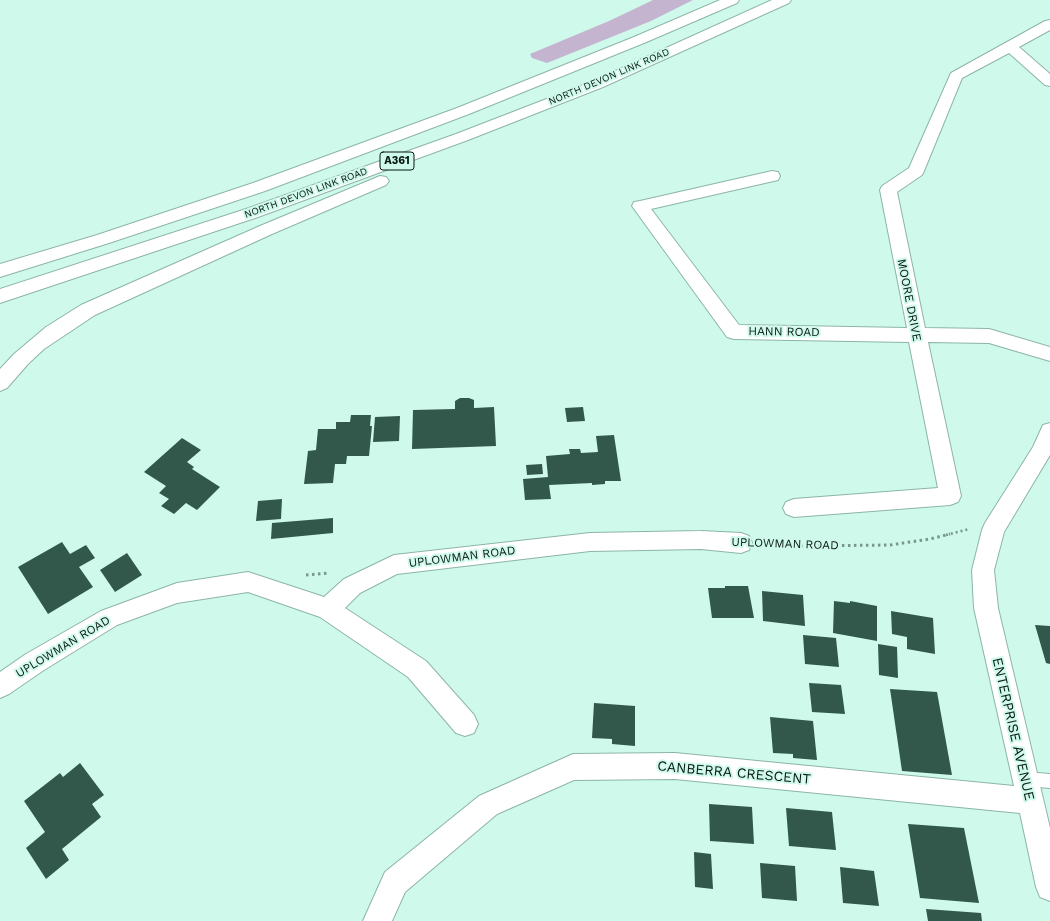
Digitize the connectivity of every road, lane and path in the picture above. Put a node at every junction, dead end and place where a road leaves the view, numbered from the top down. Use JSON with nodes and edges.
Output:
{"nodes":[{"id":1,"x":732,"y":0,"type":"edge"},
{"id":2,"x":784,"y":0,"type":"edge"},
{"id":3,"x":1050,"y":24,"type":"edge"},
{"id":4,"x":1010,"y":46,"type":"junction"},
{"id":5,"x":1050,"y":82,"type":"edge"},
{"id":6,"x":462,"y":137,"type":"junction"},
{"id":7,"x":772,"y":176,"type":"dead end"},
{"id":8,"x":0,"y":271,"type":"edge"},
{"id":9,"x":0,"y":296,"type":"edge"},
{"id":10,"x":916,"y":334,"type":"junction"},
{"id":11,"x":1050,"y":354,"type":"edge"},
{"id":12,"x":0,"y":383,"type":"edge"},
{"id":13,"x":1050,"y":431,"type":"edge"},
{"id":14,"x":794,"y":508,"type":"dead end"},
{"id":15,"x":966,"y":529,"type":"dead end"},
{"id":16,"x":741,"y":543,"type":"joint"},
{"id":17,"x":332,"y":572,"type":"dead end"},
{"id":18,"x":302,"y":576,"type":"dead end"},
{"id":19,"x":328,"y":609,"type":"junction"},
{"id":20,"x":0,"y":686,"type":"edge"},
{"id":21,"x":465,"y":724,"type":"dead end"},
{"id":22,"x":1050,"y":781,"type":"edge"},
{"id":23,"x":1027,"y":790,"type":"junction"},
{"id":24,"x":1050,"y":887,"type":"edge"},
{"id":25,"x":377,"y":921,"type":"edge"}],
"edges":[{"from":1,"to":8,"type":"highway","name":"NORTH DEVON LINK ROAD","number":"A361"},
{"from":2,"to":6,"type":"highway","name":"NORTH DEVON LINK ROAD","number":"A361"},
{"from":3,"to":4,"type":"street","name":"MOORE DRIVE"},
{"from":4,"to":5,"type":"street"},
{"from":4,"to":10,"type":"street","name":"MOORE DRIVE"},
{"from":6,"to":9,"type":"highway","name":"NORTH DEVON LINK ROAD","number":"A361"},
{"from":6,"to":12,"type":"highway","number":"A361"},
{"from":7,"to":10,"type":"street","name":"HANN ROAD"},
{"from":10,"to":11,"type":"street","name":"HANN ROAD"},
{"from":10,"to":14,"type":"street","name":"MOORE DRIVE"},
{"from":13,"to":23,"type":"street","name":"ENTERPRISE AVENUE"},
{"from":15,"to":16,"type":"path","name":"UPLOWMAN ROAD"},
{"from":16,"to":19,"type":"street","name":"UPLOWMAN ROAD"},
{"from":17,"to":18,"type":"path"},
{"from":19,"to":20,"type":"street","name":"UPLOWMAN ROAD"},
{"from":19,"to":21,"type":"street"},
{"from":22,"to":23,"type":"lane"},
{"from":23,"to":24,"type":"street","name":"ENTERPRISE AVENUE"},
{"from":23,"to":25,"type":"street","name":"CANBERRA CRESCENT"}]}
